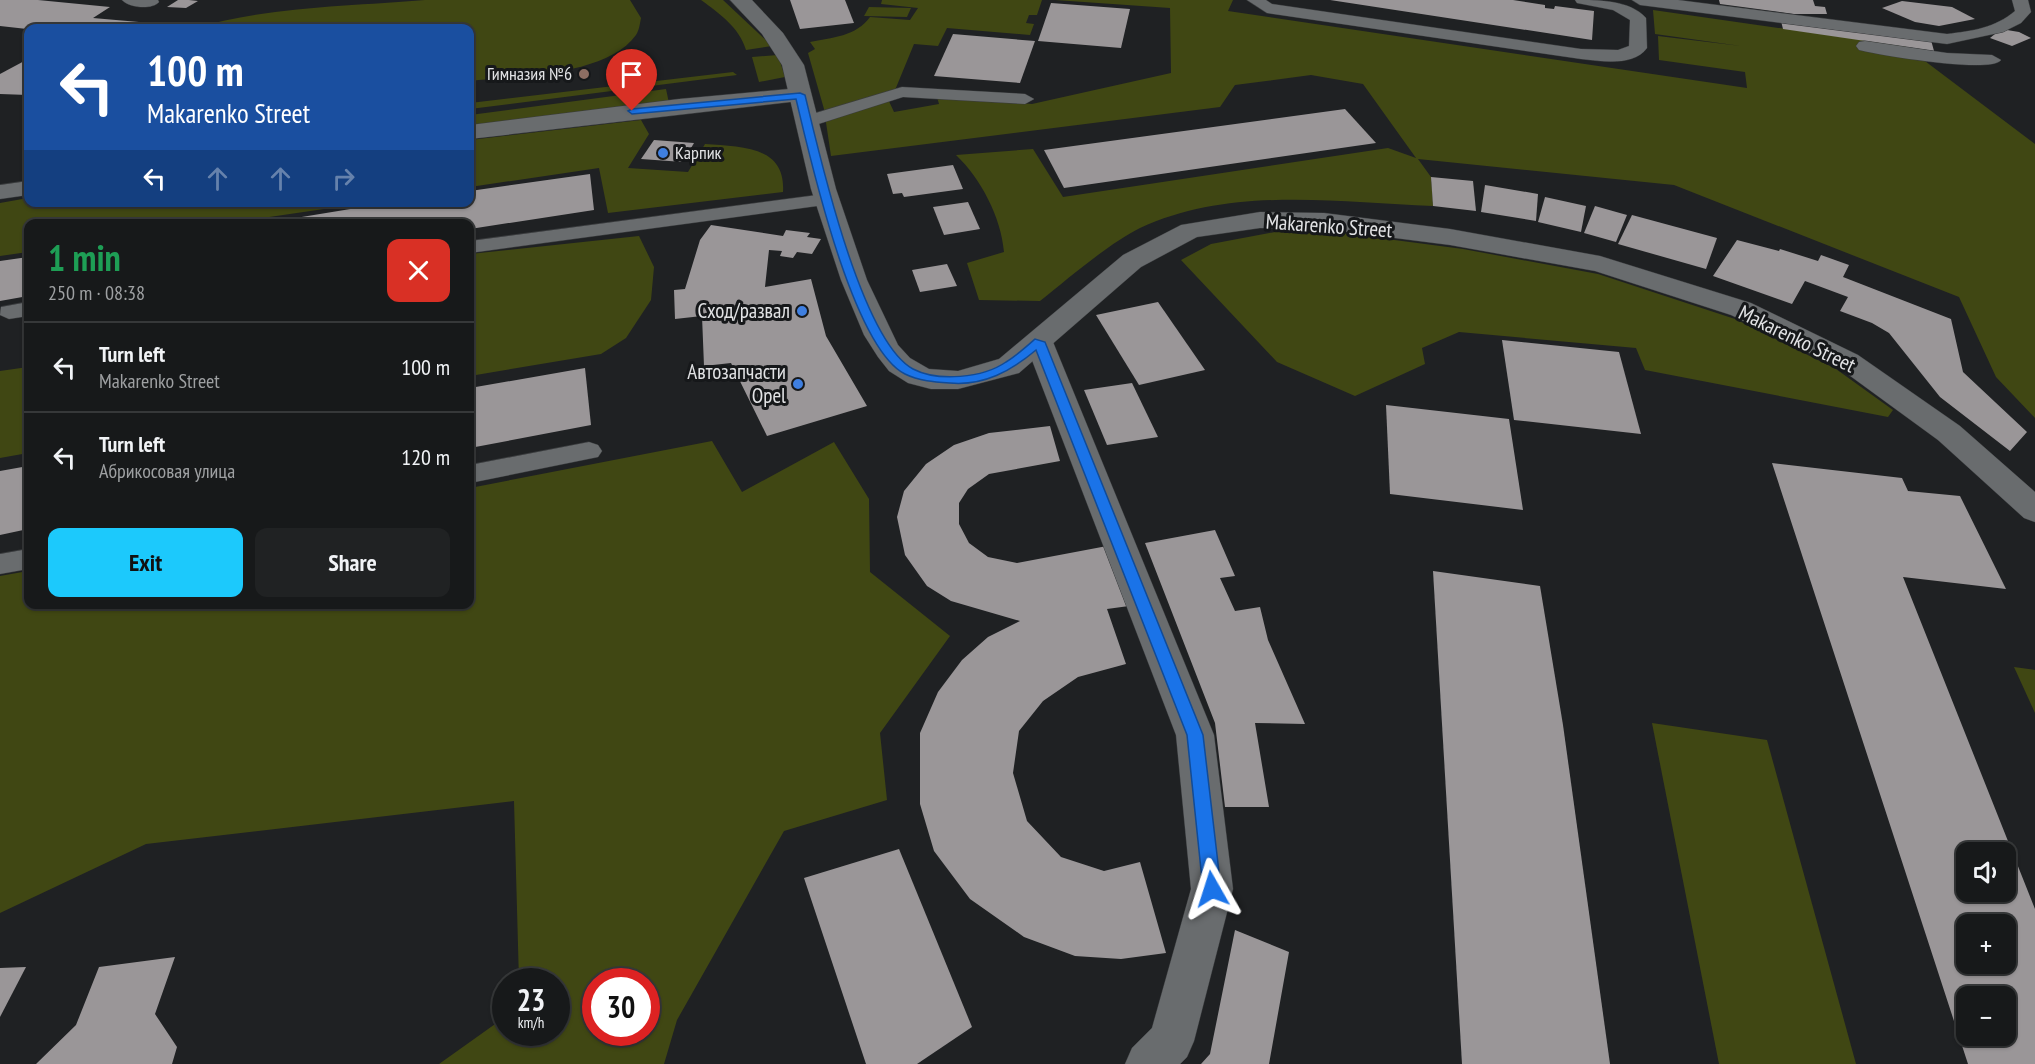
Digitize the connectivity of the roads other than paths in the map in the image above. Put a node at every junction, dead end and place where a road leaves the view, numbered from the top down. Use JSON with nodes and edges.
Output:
{"nodes":[{"id":1,"x":130,"y":0,"type":"edge"},
{"id":2,"x":740,"y":0,"type":"edge"},
{"id":3,"x":1255,"y":0,"type":"edge"},
{"id":4,"x":1640,"y":0,"type":"edge"},
{"id":5,"x":2020,"y":0,"type":"edge"},
{"id":6,"x":1594,"y":1,"type":"edge"},
{"id":7,"x":151,"y":2,"type":"dead end"},
{"id":8,"x":1774,"y":33,"type":"dead end"},
{"id":9,"x":1992,"y":60,"type":"dead end"},
{"id":10,"x":800,"y":95,"type":"junction"},
{"id":11,"x":1025,"y":99,"type":"dead end"},
{"id":12,"x":806,"y":123,"type":"junction"},
{"id":13,"x":474,"y":132,"type":"edge"},
{"id":14,"x":24,"y":189,"type":"edge"},
{"id":15,"x":0,"y":192,"type":"edge"},
{"id":16,"x":825,"y":200,"type":"junction"},
{"id":17,"x":474,"y":246,"type":"edge"},
{"id":18,"x":1039,"y":342,"type":"junction"},
{"id":19,"x":589,"y":451,"type":"dead end"},
{"id":20,"x":474,"y":473,"type":"edge"},
{"id":21,"x":2035,"y":510,"type":"edge"},
{"id":22,"x":24,"y":560,"type":"edge"},
{"id":23,"x":0,"y":564,"type":"edge"},
{"id":24,"x":1148,"y":1064,"type":"edge"}],
"edges":[{"from":1,"to":7,"type":"lane"},
{"from":2,"to":10,"type":"street","name":"Makarenko Street"},
{"from":3,"to":6,"type":"lane"},
{"from":4,"to":5,"type":"lane"},
{"from":8,"to":9,"type":"lane"},
{"from":10,"to":12,"type":"street","name":"Makarenko Street"},
{"from":10,"to":13,"type":"street"},
{"from":11,"to":12,"type":"lane"},
{"from":12,"to":16,"type":"street","name":"Makarenko Street"},
{"from":14,"to":15,"type":"street"},
{"from":16,"to":17,"type":"lane"},
{"from":16,"to":18,"type":"street","name":"Makarenko Street"},
{"from":18,"to":21,"type":"street","name":"Makarenko Street"},
{"from":18,"to":24,"type":"street"},
{"from":19,"to":20,"type":"lane"},
{"from":22,"to":23,"type":"lane"}]}
